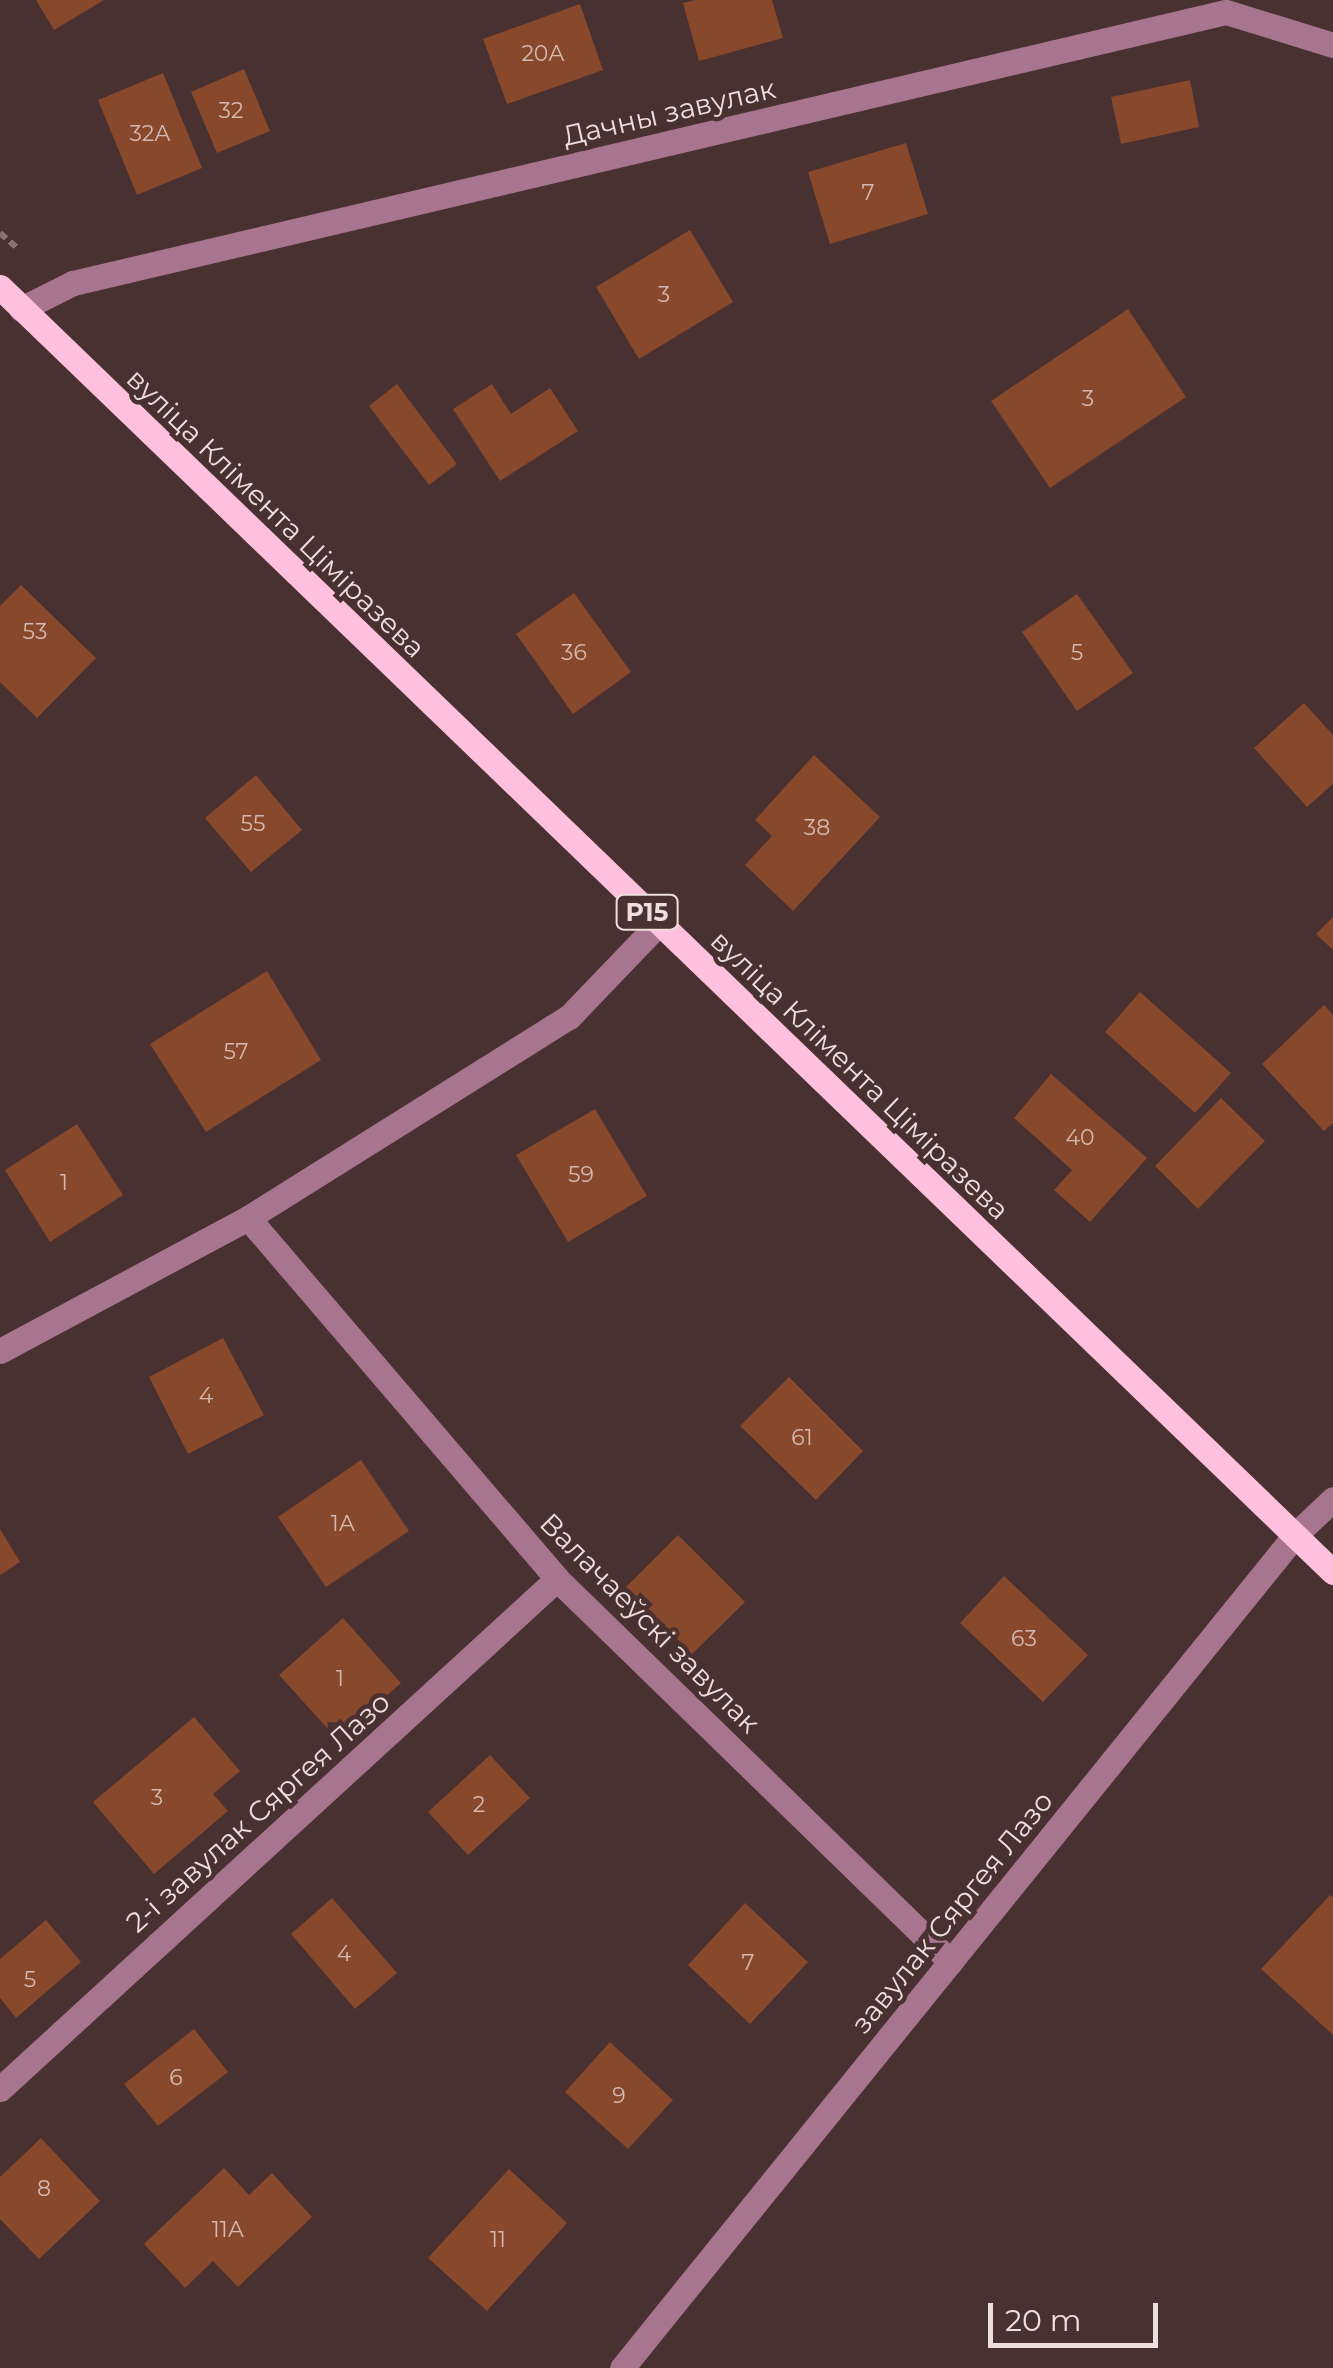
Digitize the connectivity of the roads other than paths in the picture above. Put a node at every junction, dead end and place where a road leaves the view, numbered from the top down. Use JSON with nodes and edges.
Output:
{"nodes":[{"id":1,"x":1333,"y":45,"type":"edge"},
{"id":2,"x":0,"y":287,"type":"edge"},
{"id":3,"x":21,"y":308,"type":"junction"},
{"id":4,"x":659,"y":923,"type":"junction"},
{"id":5,"x":248,"y":1218,"type":"junction"},
{"id":6,"x":0,"y":1351,"type":"edge"},
{"id":7,"x":1333,"y":1499,"type":"edge"},
{"id":8,"x":1295,"y":1535,"type":"junction"},
{"id":9,"x":1333,"y":1572,"type":"edge"},
{"id":10,"x":558,"y":1579,"type":"junction"},
{"id":11,"x":951,"y":1962,"type":"junction"},
{"id":12,"x":0,"y":2089,"type":"edge"},
{"id":13,"x":622,"y":2368,"type":"edge"}],
"edges":[{"from":1,"to":3,"type":"street","name":"Дачны завулак"},
{"from":2,"to":3,"type":"main road","name":"вуліца Клімента Ціміразева","number":"Р15"},
{"from":3,"to":4,"type":"main road","name":"вуліца Клімента Ціміразева","number":"Р15"},
{"from":4,"to":5,"type":"street"},
{"from":4,"to":8,"type":"main road","name":"вуліца Клімента Ціміразева","number":"Р15"},
{"from":5,"to":6,"type":"street"},
{"from":5,"to":10,"type":"street","name":"Валачаеўскі завулак"},
{"from":7,"to":8,"type":"street","name":"завулак Сяргея Лазо"},
{"from":8,"to":9,"type":"main road","name":"вуліца Клімента Ціміразева","number":"Р15"},
{"from":8,"to":11,"type":"street","name":"завулак Сяргея Лазо"},
{"from":10,"to":11,"type":"street","name":"Валачаеўскі завулак"},
{"from":10,"to":12,"type":"street","name":"2-і завулак Сяргея Лазо"},
{"from":11,"to":13,"type":"street","name":"завулак Сяргея Лазо"}]}
